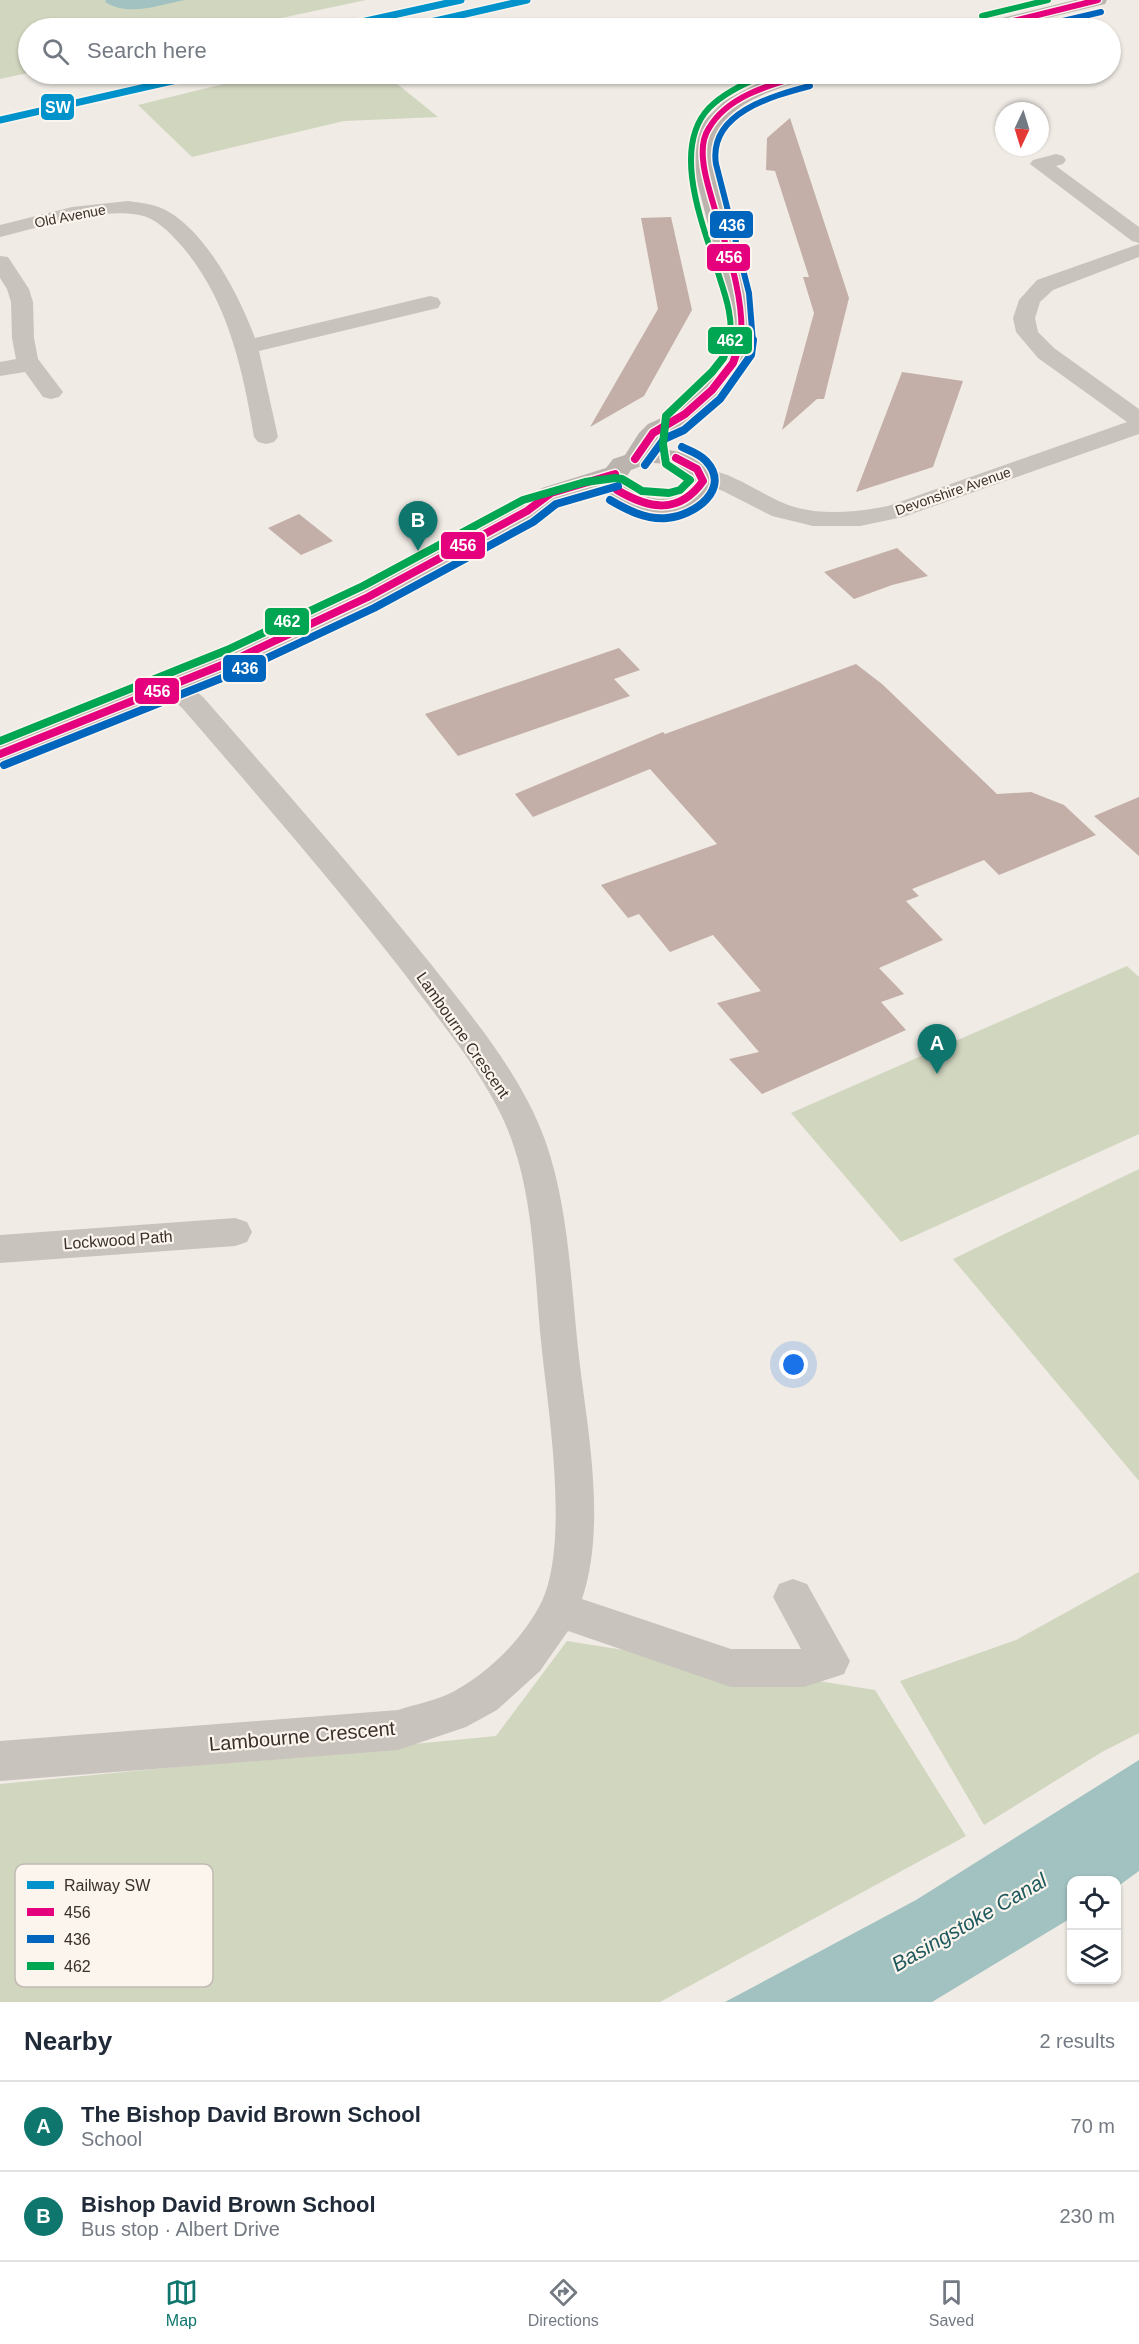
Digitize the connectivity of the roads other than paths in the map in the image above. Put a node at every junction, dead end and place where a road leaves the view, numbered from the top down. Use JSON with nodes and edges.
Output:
{"nodes":[{"id":1,"x":1098,"y":0,"type":"edge"},
{"id":2,"x":1025,"y":18,"type":"edge"},
{"id":3,"x":775,"y":84,"type":"edge"},
{"id":4,"x":1056,"y":159,"type":"dead end"},
{"id":5,"x":0,"y":231,"type":"edge"},
{"id":6,"x":1139,"y":237,"type":"edge"},
{"id":7,"x":1139,"y":250,"type":"edge"},
{"id":8,"x":0,"y":262,"type":"edge"},
{"id":9,"x":430,"y":303,"type":"dead end"},
{"id":10,"x":246,"y":346,"type":"junction"},
{"id":11,"x":29,"y":364,"type":"junction"},
{"id":12,"x":0,"y":369,"type":"edge"},
{"id":13,"x":51,"y":392,"type":"dead end"},
{"id":14,"x":677,"y":420,"type":"junction"},
{"id":15,"x":1139,"y":420,"type":"edge"},
{"id":16,"x":1139,"y":426,"type":"edge"},
{"id":17,"x":266,"y":437,"type":"dead end"},
{"id":18,"x":676,"y":458,"type":"junction"},
{"id":19,"x":635,"y":459,"type":"junction"},
{"id":20,"x":616,"y":482,"type":"junction"},
{"id":21,"x":699,"y":484,"type":"junction"},
{"id":22,"x":173,"y":686,"type":"junction"},
{"id":23,"x":0,"y":754,"type":"edge"},
{"id":24,"x":235,"y":1232,"type":"dead end"},
{"id":25,"x":0,"y":1249,"type":"edge"},
{"id":26,"x":794,"y":1597,"type":"dead end"},
{"id":27,"x":559,"y":1609,"type":"junction"},
{"id":28,"x":0,"y":1761,"type":"edge"}],
"edges":[{"from":1,"to":2,"type":"street"},
{"from":3,"to":14,"type":"street"},
{"from":4,"to":6,"type":"street"},
{"from":5,"to":10,"type":"street","name":"Old Avenue"},
{"from":7,"to":15,"type":"street"},
{"from":8,"to":11,"type":"street"},
{"from":9,"to":10,"type":"street"},
{"from":10,"to":17,"type":"street","name":"Old Avenue"},
{"from":11,"to":12,"type":"street"},
{"from":11,"to":13,"type":"street"},
{"from":14,"to":18,"type":"street"},
{"from":14,"to":19,"type":"street"},
{"from":16,"to":21,"type":"street","name":"Devonshire Avenue"},
{"from":18,"to":19,"type":"street"},
{"from":18,"to":21,"type":"street"},
{"from":19,"to":20,"type":"street"},
{"from":20,"to":21,"type":"street"},
{"from":20,"to":22,"type":"street"},
{"from":22,"to":23,"type":"street"},
{"from":22,"to":27,"type":"street","name":"Lambourne Crescent"},
{"from":24,"to":25,"type":"street","name":"Lockwood Path"},
{"from":26,"to":27,"type":"street"},
{"from":27,"to":28,"type":"street","name":"Lambourne Crescent"}]}
